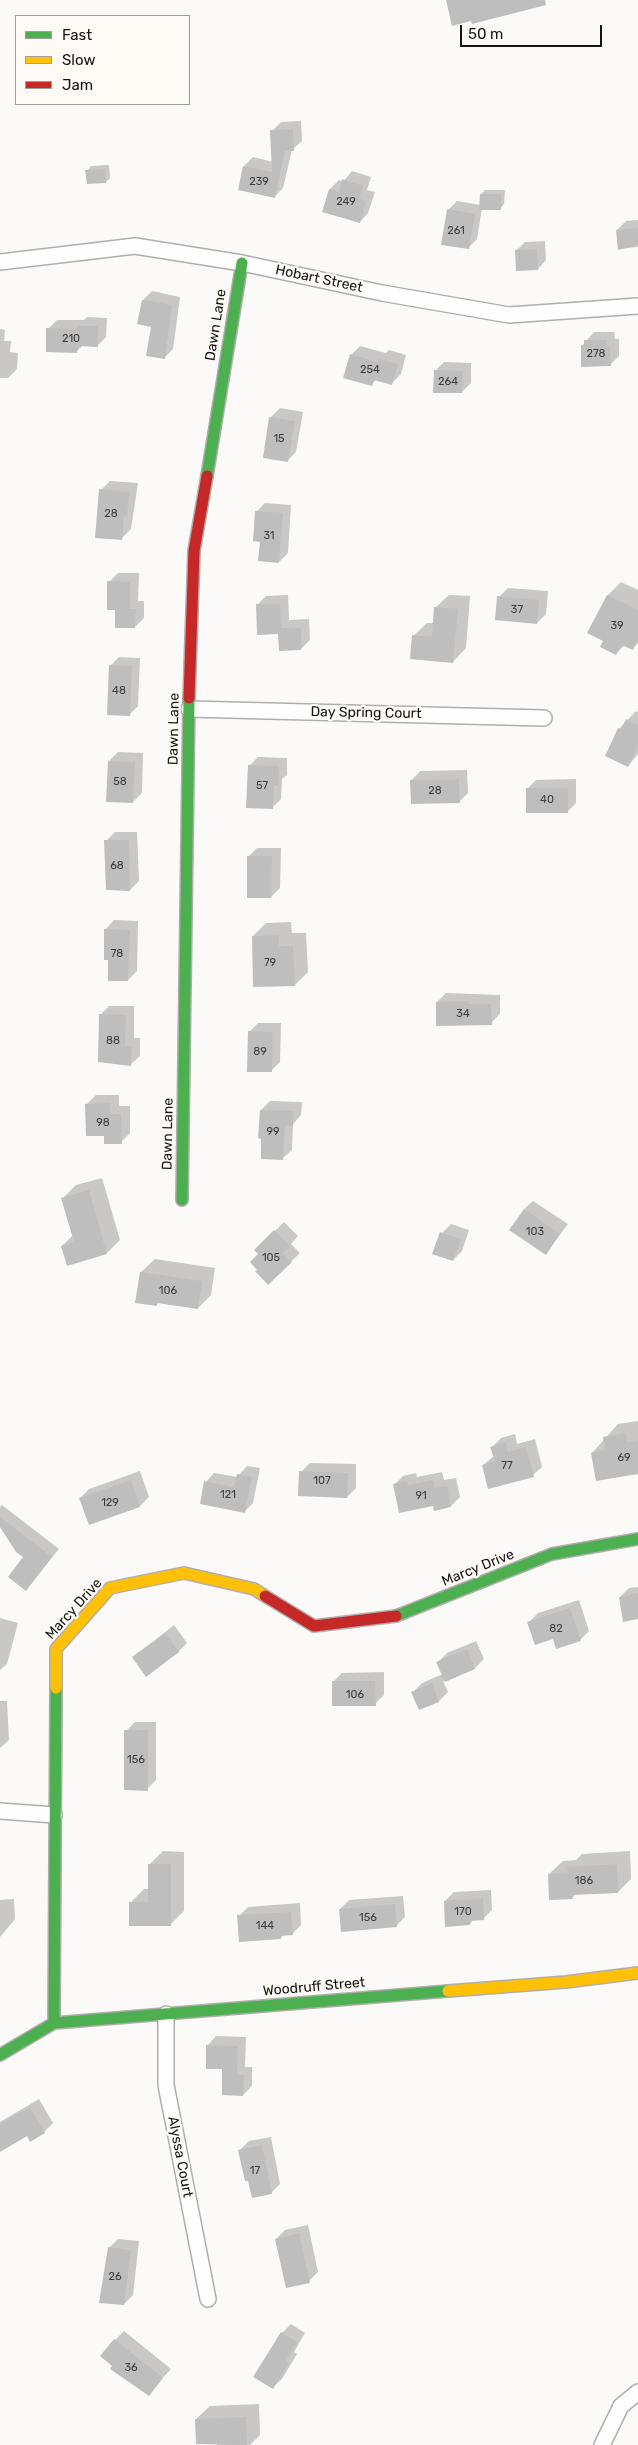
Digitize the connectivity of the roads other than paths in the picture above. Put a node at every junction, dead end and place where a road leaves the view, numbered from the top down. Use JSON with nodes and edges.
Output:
{"nodes":[{"id":1,"x":0,"y":262,"type":"edge"},
{"id":2,"x":242,"y":263,"type":"junction"},
{"id":3,"x":638,"y":306,"type":"edge"},
{"id":4,"x":189,"y":709,"type":"junction"},
{"id":5,"x":544,"y":718,"type":"dead end"},
{"id":6,"x":182,"y":1200,"type":"dead end"},
{"id":7,"x":638,"y":1539,"type":"edge"},
{"id":8,"x":0,"y":1811,"type":"edge"},
{"id":9,"x":54,"y":1815,"type":"junction"},
{"id":10,"x":638,"y":1973,"type":"edge"},
{"id":11,"x":166,"y":2014,"type":"junction"},
{"id":12,"x":54,"y":2023,"type":"junction"},
{"id":13,"x":0,"y":2055,"type":"edge"},
{"id":14,"x":208,"y":2299,"type":"dead end"},
{"id":15,"x":638,"y":2392,"type":"edge"},
{"id":16,"x":602,"y":2445,"type":"edge"}],
"edges":[{"from":1,"to":2,"type":"street","name":"Hobart Street"},
{"from":2,"to":3,"type":"street","name":"Hobart Street"},
{"from":2,"to":4,"type":"street","name":"Dawn Lane"},
{"from":4,"to":5,"type":"street","name":"Day Spring Court"},
{"from":4,"to":6,"type":"street","name":"Dawn Lane"},
{"from":7,"to":9,"type":"street","name":"Marcy Drive"},
{"from":8,"to":9,"type":"street"},
{"from":9,"to":12,"type":"street","name":"Marcy Drive"},
{"from":10,"to":11,"type":"street","name":"Woodruff Street"},
{"from":11,"to":12,"type":"street","name":"Woodruff Street"},
{"from":11,"to":14,"type":"street","name":"Alyssa Court"},
{"from":12,"to":13,"type":"street","name":"Woodruff Street"},
{"from":15,"to":16,"type":"street"}]}
